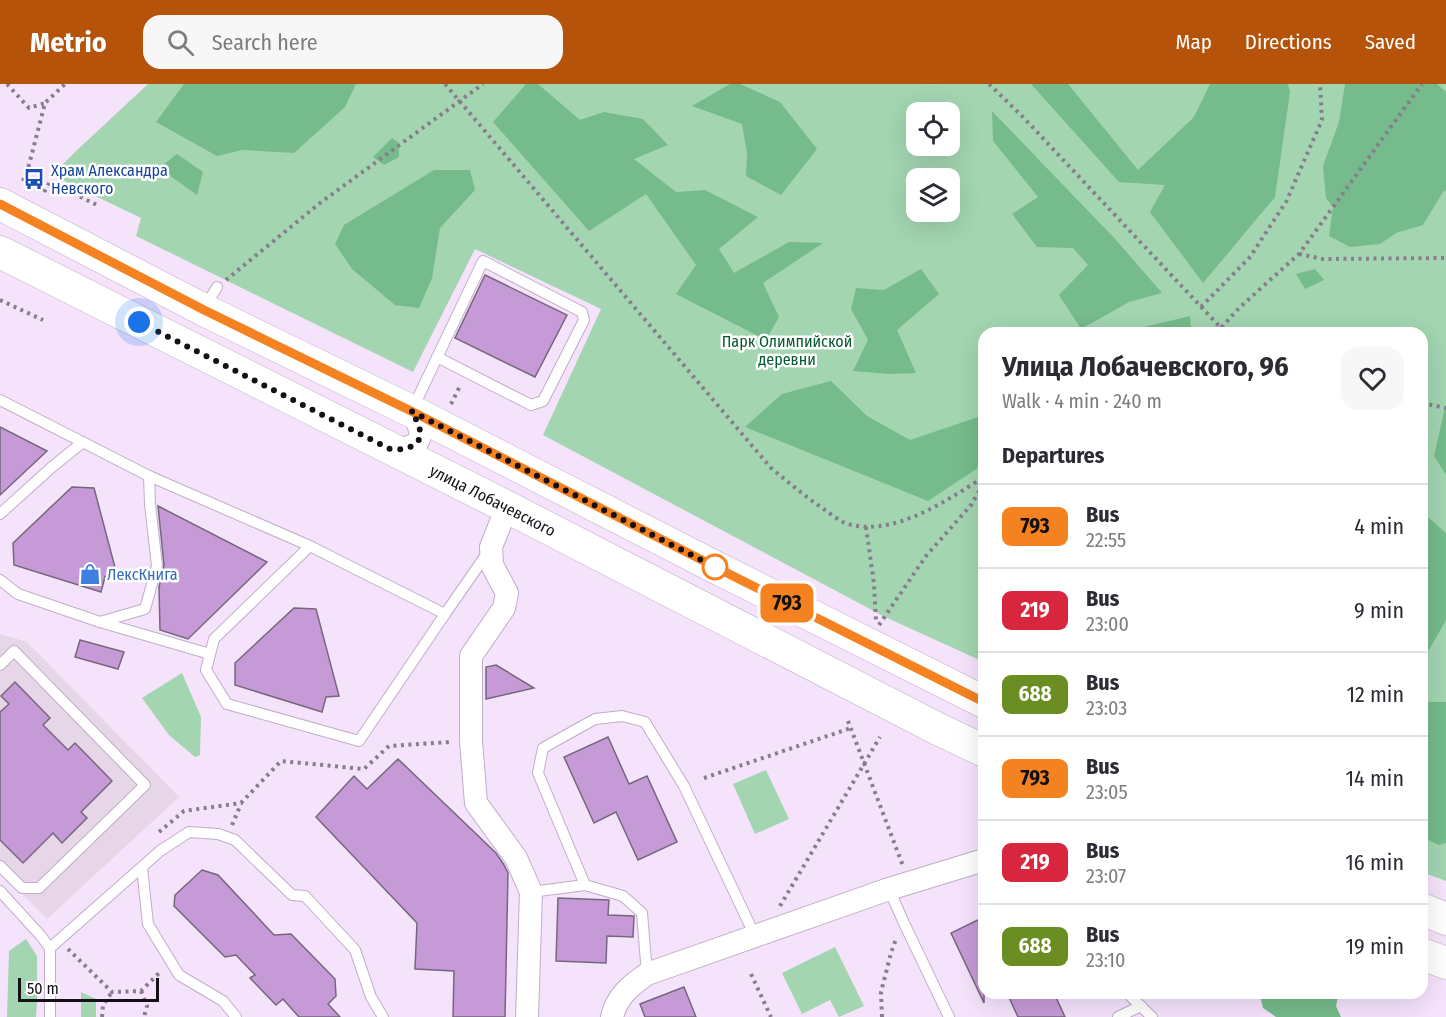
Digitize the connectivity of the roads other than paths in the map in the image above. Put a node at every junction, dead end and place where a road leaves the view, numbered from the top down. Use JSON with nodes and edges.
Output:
{"nodes":[{"id":1,"x":0,"y":204,"type":"edge"},
{"id":2,"x":0,"y":252,"type":"edge"},
{"id":3,"x":437,"y":357,"type":"junction"},
{"id":4,"x":0,"y":400,"type":"edge"},
{"id":5,"x":411,"y":411,"type":"junction"},
{"id":6,"x":82,"y":442,"type":"junction"},
{"id":7,"x":392,"y":450,"type":"junction"},
{"id":8,"x":149,"y":476,"type":"junction"},
{"id":9,"x":507,"y":507,"type":"junction"},
{"id":10,"x":0,"y":514,"type":"edge"},
{"id":11,"x":310,"y":546,"type":"junction"},
{"id":12,"x":491,"y":546,"type":"junction"},
{"id":13,"x":0,"y":580,"type":"edge"},
{"id":14,"x":445,"y":614,"type":"junction"},
{"id":15,"x":99,"y":622,"type":"junction"},
{"id":16,"x":210,"y":654,"type":"junction"},
{"id":17,"x":0,"y":665,"type":"edge"},
{"id":18,"x":978,"y":699,"type":"edge"},
{"id":19,"x":978,"y":748,"type":"edge"},
{"id":20,"x":978,"y":862,"type":"edge"},
{"id":21,"x":0,"y":866,"type":"edge"},
{"id":22,"x":142,"y":868,"type":"junction"},
{"id":23,"x":585,"y":885,"type":"junction"},
{"id":24,"x":899,"y":886,"type":"junction"},
{"id":25,"x":0,"y":891,"type":"edge"},
{"id":26,"x":531,"y":892,"type":"junction"},
{"id":27,"x":1428,"y":912,"type":"edge"},
{"id":28,"x":1446,"y":919,"type":"edge"},
{"id":29,"x":760,"y":934,"type":"junction"},
{"id":30,"x":50,"y":948,"type":"junction"},
{"id":31,"x":1428,"y":956,"type":"edge"},
{"id":32,"x":1446,"y":963,"type":"edge"},
{"id":33,"x":647,"y":974,"type":"junction"},
{"id":34,"x":1133,"y":999,"type":"edge"},
{"id":35,"x":1141,"y":1006,"type":"junction"},
{"id":36,"x":50,"y":1017,"type":"edge"},
{"id":37,"x":236,"y":1017,"type":"edge"},
{"id":38,"x":383,"y":1017,"type":"edge"},
{"id":39,"x":527,"y":1017,"type":"edge"},
{"id":40,"x":612,"y":1017,"type":"edge"},
{"id":41,"x":950,"y":1017,"type":"edge"},
{"id":42,"x":1118,"y":1017,"type":"edge"},
{"id":43,"x":1152,"y":1017,"type":"edge"}],
"edges":[{"from":1,"to":5,"type":"main road"},
{"from":2,"to":7,"type":"main road","name":"улица Лобачевского"},
{"from":3,"to":3,"type":"lane"},
{"from":3,"to":5,"type":"lane"},
{"from":4,"to":6,"type":"lane"},
{"from":5,"to":7,"type":"street"},
{"from":5,"to":18,"type":"main road"},
{"from":6,"to":8,"type":"lane"},
{"from":6,"to":10,"type":"lane"},
{"from":7,"to":9,"type":"main road","name":"улица Лобачевского"},
{"from":8,"to":11,"type":"lane"},
{"from":8,"to":15,"type":"lane"},
{"from":9,"to":12,"type":"street"},
{"from":9,"to":19,"type":"main road","name":"улица Лобачевского"},
{"from":11,"to":14,"type":"lane"},
{"from":11,"to":16,"type":"lane"},
{"from":12,"to":14,"type":"lane"},
{"from":12,"to":26,"type":"street"},
{"from":13,"to":15,"type":"lane"},
{"from":14,"to":16,"type":"lane"},
{"from":15,"to":16,"type":"lane"},
{"from":17,"to":21,"type":"lane"},
{"from":20,"to":24,"type":"street"},
{"from":22,"to":30,"type":"lane"},
{"from":22,"to":37,"type":"lane"},
{"from":22,"to":38,"type":"lane"},
{"from":23,"to":26,"type":"lane"},
{"from":23,"to":29,"type":"lane"},
{"from":23,"to":33,"type":"lane"},
{"from":24,"to":29,"type":"street"},
{"from":24,"to":41,"type":"lane"},
{"from":25,"to":30,"type":"lane"},
{"from":26,"to":39,"type":"street"},
{"from":27,"to":28,"type":"main road"},
{"from":29,"to":33,"type":"street"},
{"from":30,"to":36,"type":"lane"},
{"from":31,"to":32,"type":"main road"},
{"from":33,"to":40,"type":"street"},
{"from":34,"to":35,"type":"lane"},
{"from":35,"to":42,"type":"lane"},
{"from":35,"to":43,"type":"lane"}]}
